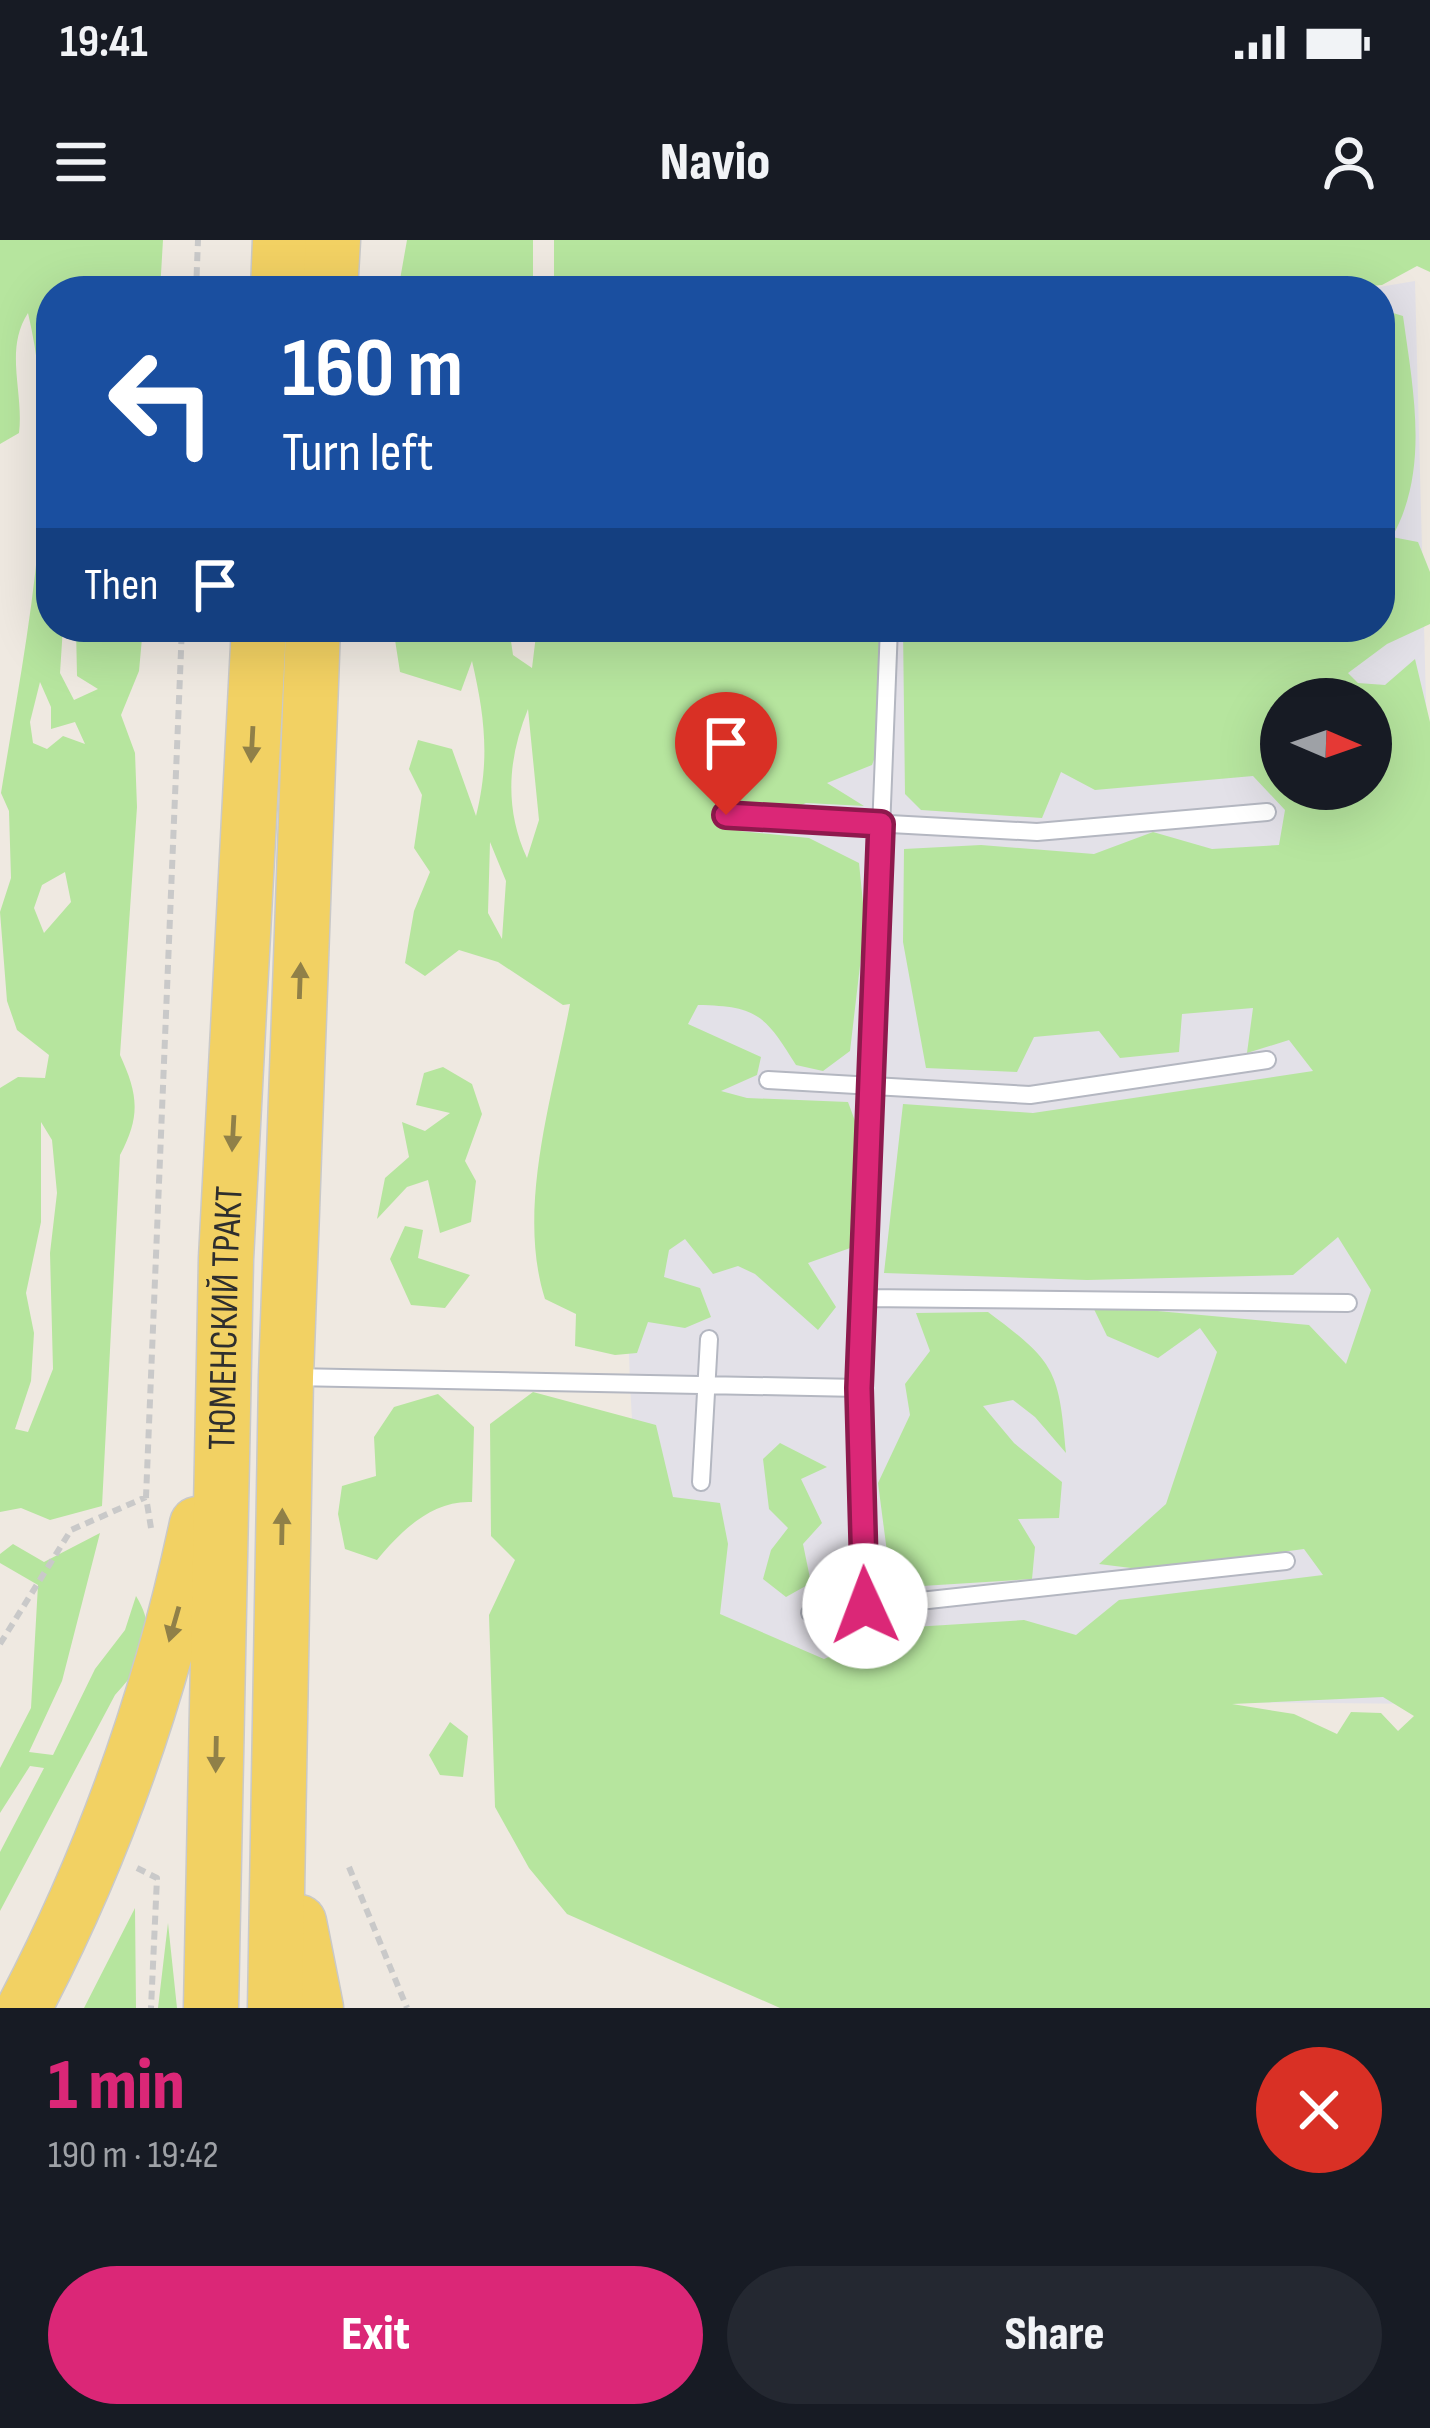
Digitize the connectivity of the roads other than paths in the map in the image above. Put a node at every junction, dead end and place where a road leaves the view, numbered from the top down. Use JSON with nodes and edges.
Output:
{"nodes":[{"id":1,"x":280,"y":240,"type":"edge"},
{"id":2,"x":333,"y":240,"type":"edge"},
{"id":3,"x":279,"y":276,"type":"edge"},
{"id":4,"x":331,"y":276,"type":"edge"},
{"id":5,"x":258,"y":642,"type":"edge"},
{"id":6,"x":312,"y":642,"type":"edge"},
{"id":7,"x":888,"y":642,"type":"edge"},
{"id":8,"x":1267,"y":812,"type":"dead end"},
{"id":9,"x":726,"y":815,"type":"dead end"},
{"id":10,"x":881,"y":824,"type":"junction"},
{"id":11,"x":1267,"y":1060,"type":"dead end"},
{"id":12,"x":768,"y":1080,"type":"dead end"},
{"id":13,"x":871,"y":1085,"type":"junction"},
{"id":14,"x":226,"y":1259,"type":"junction"},
{"id":15,"x":862,"y":1298,"type":"junction"},
{"id":16,"x":1348,"y":1304,"type":"dead end"},
{"id":17,"x":709,"y":1339,"type":"dead end"},
{"id":18,"x":286,"y":1377,"type":"junction"},
{"id":19,"x":705,"y":1385,"type":"junction"},
{"id":20,"x":859,"y":1388,"type":"junction"},
{"id":21,"x":701,"y":1482,"type":"dead end"},
{"id":22,"x":1286,"y":1561,"type":"dead end"},
{"id":23,"x":865,"y":1606,"type":"junction"},
{"id":24,"x":810,"y":1613,"type":"dead end"},
{"id":25,"x":281,"y":1770,"type":"junction"},
{"id":26,"x":24,"y":2008,"type":"edge"},
{"id":27,"x":211,"y":2008,"type":"edge"},
{"id":28,"x":275,"y":2008,"type":"edge"},
{"id":29,"x":316,"y":2008,"type":"edge"}],
"edges":[{"from":1,"to":3,"type":"main road"},
{"from":2,"to":4,"type":"main road"},
{"from":5,"to":14,"type":"main road","name":"ТЮМЕНСКИЙ ТРАКТ","one_way":true},
{"from":18,"to":6,"type":"main road","name":"ТЮМЕНСКИЙ ТРАКТ","one_way":true},
{"from":7,"to":10,"type":"lane"},
{"from":8,"to":10,"type":"lane"},
{"from":9,"to":10,"type":"lane"},
{"from":10,"to":13,"type":"lane"},
{"from":11,"to":13,"type":"lane"},
{"from":12,"to":13,"type":"lane"},
{"from":13,"to":15,"type":"lane"},
{"from":14,"to":26,"type":"main road","one_way":true},
{"from":14,"to":27,"type":"main road","name":"ТЮМЕНСКИЙ ТРАКТ","one_way":true},
{"from":15,"to":16,"type":"lane"},
{"from":15,"to":20,"type":"lane"},
{"from":17,"to":19,"type":"lane"},
{"from":18,"to":19,"type":"lane"},
{"from":25,"to":18,"type":"main road","name":"ТЮМЕНСКИЙ ТРАКТ","one_way":true},
{"from":19,"to":20,"type":"lane"},
{"from":19,"to":21,"type":"lane"},
{"from":20,"to":23,"type":"lane"},
{"from":22,"to":23,"type":"lane"},
{"from":23,"to":24,"type":"lane"},
{"from":25,"to":28,"type":"main road","name":"ТЮМЕНСКИЙ ТРАКТ"},
{"from":25,"to":29,"type":"main road"}]}
